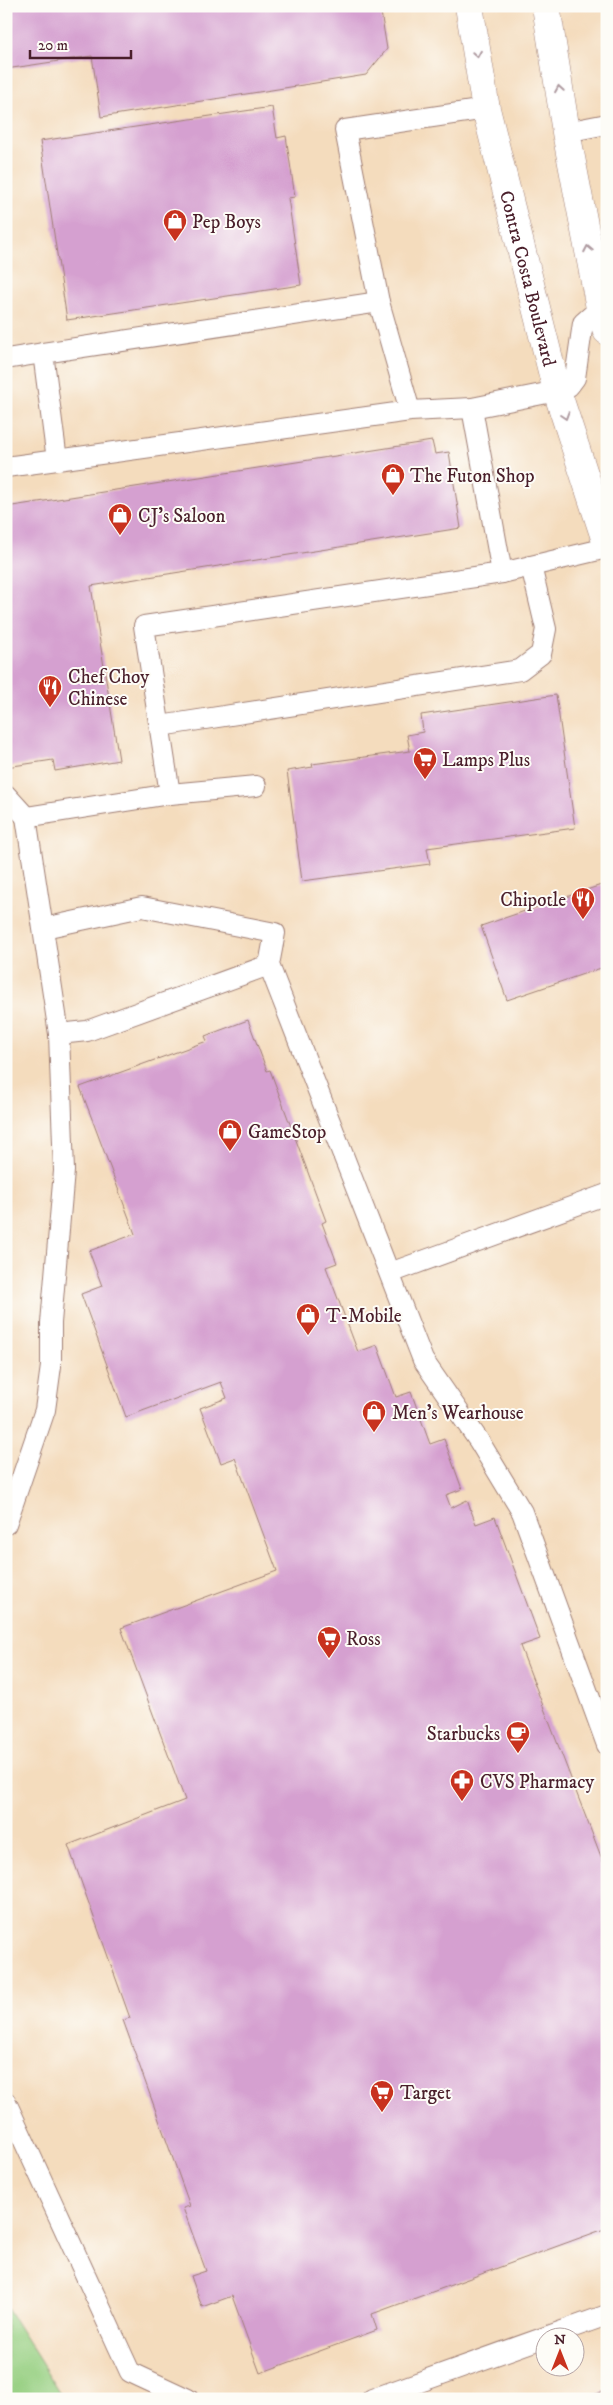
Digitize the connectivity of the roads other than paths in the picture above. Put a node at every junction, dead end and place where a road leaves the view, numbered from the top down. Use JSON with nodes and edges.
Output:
{"nodes":[{"id":1,"x":469,"y":6,"type":"edge"},
{"id":2,"x":546,"y":6,"type":"edge"},
{"id":3,"x":486,"y":109,"type":"junction"},
{"id":4,"x":607,"y":124,"type":"edge"},
{"id":5,"x":566,"y":132,"type":"junction"},
{"id":6,"x":379,"y":302,"type":"junction"},
{"id":7,"x":605,"y":319,"type":"edge"},
{"id":8,"x":42,"y":353,"type":"junction"},
{"id":9,"x":6,"y":359,"type":"edge"},
{"id":10,"x":557,"y":390,"type":"junction"},
{"id":11,"x":472,"y":408,"type":"junction"},
{"id":12,"x":410,"y":411,"type":"junction"},
{"id":13,"x":57,"y":460,"type":"junction"},
{"id":14,"x":6,"y":467,"type":"edge"},
{"id":15,"x":607,"y":546,"type":"edge"},
{"id":16,"x":531,"y":566,"type":"junction"},
{"id":17,"x":502,"y":573,"type":"junction"},
{"id":18,"x":160,"y":726,"type":"junction"},
{"id":19,"x":256,"y":786,"type":"dead end"},
{"id":20,"x":170,"y":794,"type":"junction"},
{"id":21,"x":6,"y":795,"type":"edge"},
{"id":22,"x":26,"y":817,"type":"junction"},
{"id":23,"x":44,"y":928,"type":"junction"},
{"id":24,"x":269,"y":965,"type":"junction"},
{"id":25,"x":59,"y":1034,"type":"junction"},
{"id":26,"x":607,"y":1194,"type":"edge"},
{"id":27,"x":390,"y":1273,"type":"junction"},
{"id":28,"x":6,"y":1524,"type":"edge"},
{"id":29,"x":607,"y":1745,"type":"edge"},
{"id":30,"x":6,"y":2102,"type":"edge"},
{"id":31,"x":607,"y":2315,"type":"edge"},
{"id":32,"x":188,"y":2399,"type":"edge"},
{"id":33,"x":372,"y":2399,"type":"edge"}],
"edges":[{"from":1,"to":3,"type":"main road","name":"Contra Costa Boulevard","one_way":true},
{"from":5,"to":2,"type":"main road","one_way":true},
{"from":3,"to":6,"type":"lane"},
{"from":3,"to":10,"type":"main road","name":"Contra Costa Boulevard"},
{"from":4,"to":5,"type":"lane"},
{"from":7,"to":5,"type":"main road","one_way":true},
{"from":6,"to":8,"type":"lane"},
{"from":6,"to":12,"type":"lane"},
{"from":7,"to":10,"type":"lane"},
{"from":8,"to":9,"type":"lane"},
{"from":8,"to":13,"type":"lane"},
{"from":10,"to":11,"type":"lane"},
{"from":10,"to":15,"type":"main road","name":"Contra Costa Boulevard","one_way":true},
{"from":11,"to":12,"type":"lane"},
{"from":11,"to":17,"type":"lane"},
{"from":12,"to":13,"type":"lane"},
{"from":13,"to":14,"type":"lane"},
{"from":15,"to":16,"type":"lane"},
{"from":16,"to":17,"type":"lane"},
{"from":16,"to":18,"type":"lane"},
{"from":17,"to":18,"type":"lane"},
{"from":18,"to":20,"type":"lane"},
{"from":19,"to":20,"type":"lane"},
{"from":20,"to":22,"type":"lane"},
{"from":21,"to":22,"type":"lane"},
{"from":22,"to":23,"type":"lane"},
{"from":23,"to":24,"type":"lane"},
{"from":23,"to":25,"type":"lane"},
{"from":24,"to":25,"type":"lane"},
{"from":24,"to":27,"type":"lane"},
{"from":25,"to":28,"type":"lane"},
{"from":26,"to":27,"type":"lane"},
{"from":27,"to":29,"type":"lane"},
{"from":30,"to":32,"type":"lane"},
{"from":31,"to":33,"type":"lane"}]}
